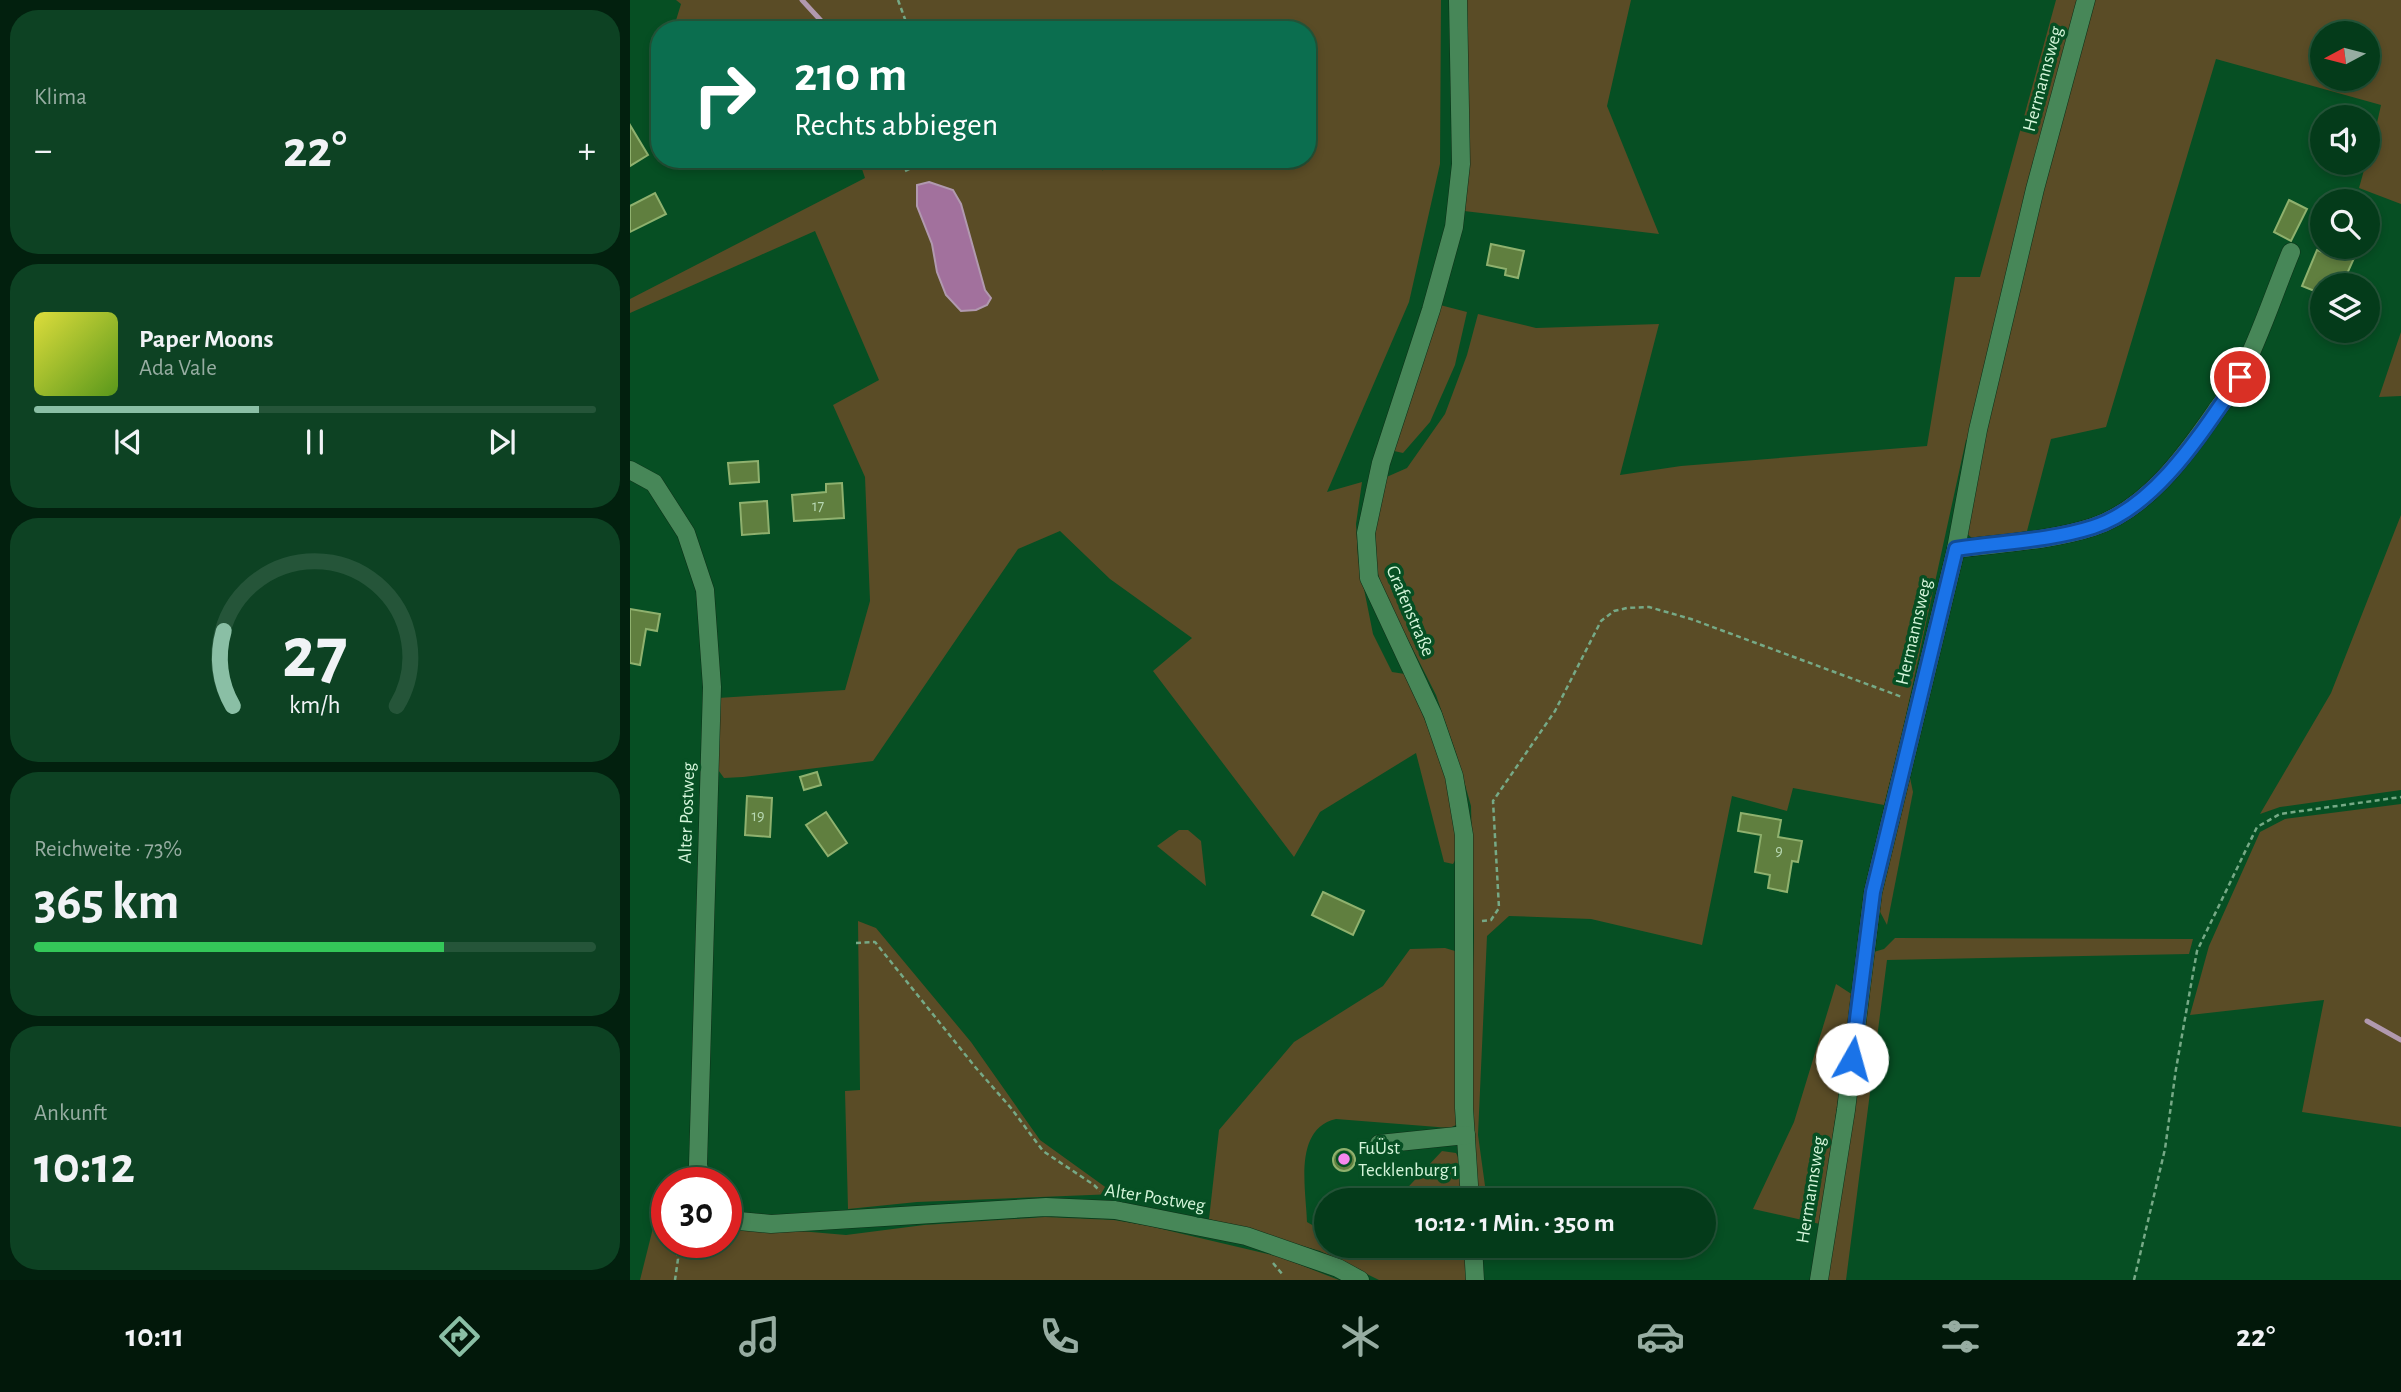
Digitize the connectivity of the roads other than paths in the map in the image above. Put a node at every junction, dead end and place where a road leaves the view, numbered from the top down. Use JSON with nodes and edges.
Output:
{"nodes":[{"id":1,"x":1458,"y":0,"type":"edge"},
{"id":2,"x":2086,"y":0,"type":"edge"},
{"id":3,"x":2291,"y":252,"type":"dead end"},
{"id":4,"x":630,"y":470,"type":"edge"},
{"id":5,"x":1956,"y":549,"type":"junction"},
{"id":6,"x":1466,"y":1135,"type":"junction"},
{"id":7,"x":1379,"y":1144,"type":"dead end"},
{"id":8,"x":698,"y":1167,"type":"edge"},
{"id":9,"x":1469,"y":1188,"type":"edge"},
{"id":10,"x":742,"y":1221,"type":"edge"},
{"id":11,"x":1474,"y":1258,"type":"edge"},
{"id":12,"x":1360,"y":1280,"type":"edge"},
{"id":13,"x":1475,"y":1280,"type":"edge"},
{"id":14,"x":1819,"y":1280,"type":"edge"}],
"edges":[{"from":1,"to":6,"type":"street","name":"Grafenstraße"},
{"from":2,"to":5,"type":"street","name":"Hermannsweg"},
{"from":3,"to":5,"type":"street"},
{"from":4,"to":8,"type":"street","name":"Alter Postweg"},
{"from":5,"to":14,"type":"street","name":"Hermannsweg"},
{"from":6,"to":7,"type":"street"},
{"from":6,"to":9,"type":"street","name":"Grafenstraße"},
{"from":10,"to":12,"type":"street","name":"Alter Postweg"},
{"from":11,"to":13,"type":"street"}]}
